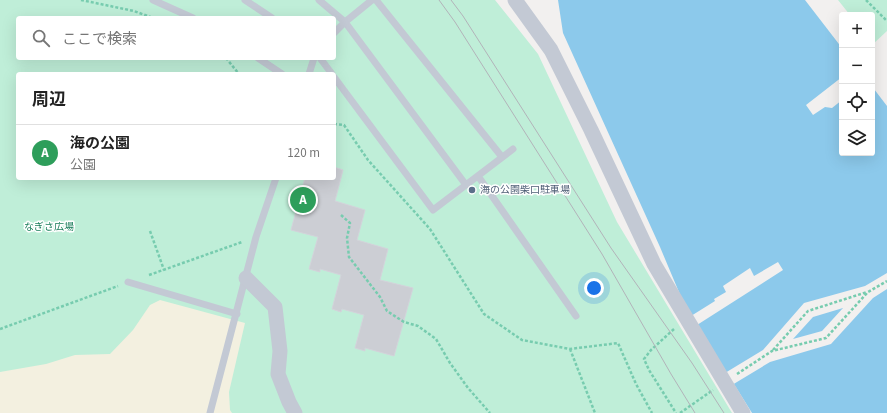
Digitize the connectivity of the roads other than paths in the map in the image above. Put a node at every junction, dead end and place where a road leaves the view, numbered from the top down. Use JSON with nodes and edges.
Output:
{"nodes":[{"id":1,"x":153,"y":0,"type":"edge"},
{"id":2,"x":245,"y":0,"type":"edge"},
{"id":3,"x":319,"y":0,"type":"edge"},
{"id":4,"x":372,"y":0,"type":"edge"},
{"id":5,"x":376,"y":0,"type":"edge"},
{"id":6,"x":515,"y":0,"type":"edge"},
{"id":7,"x":189,"y":16,"type":"edge"},
{"id":8,"x":269,"y":16,"type":"edge"},
{"id":9,"x":345,"y":22,"type":"junction"},
{"id":10,"x":336,"y":31,"type":"edge"},
{"id":11,"x":261,"y":60,"type":"edge"},
{"id":12,"x":313,"y":60,"type":"edge"},
{"id":13,"x":322,"y":60,"type":"edge"},
{"id":14,"x":279,"y":72,"type":"edge"},
{"id":15,"x":310,"y":72,"type":"edge"},
{"id":16,"x":330,"y":72,"type":"edge"},
{"id":17,"x":336,"y":79,"type":"edge"},
{"id":18,"x":513,"y":148,"type":"dead end"},
{"id":19,"x":502,"y":157,"type":"junction"},
{"id":20,"x":478,"y":176,"type":"junction"},
{"id":21,"x":275,"y":180,"type":"edge"},
{"id":22,"x":466,"y":185,"type":"junction"},
{"id":23,"x":246,"y":278,"type":"junction"},
{"id":24,"x":128,"y":282,"type":"dead end"},
{"id":25,"x":237,"y":314,"type":"junction"},
{"id":26,"x":576,"y":316,"type":"dead end"},
{"id":27,"x":210,"y":413,"type":"edge"},
{"id":28,"x":295,"y":413,"type":"edge"},
{"id":29,"x":743,"y":413,"type":"edge"}],
"edges":[{"from":1,"to":7,"type":"lane"},
{"from":2,"to":8,"type":"lane"},
{"from":3,"to":9,"type":"lane"},
{"from":4,"to":9,"type":"lane"},
{"from":5,"to":19,"type":"lane"},
{"from":6,"to":29,"type":"street"},
{"from":9,"to":10,"type":"lane"},
{"from":9,"to":22,"type":"lane"},
{"from":11,"to":14,"type":"lane"},
{"from":12,"to":15,"type":"lane"},
{"from":13,"to":16,"type":"lane"},
{"from":17,"to":22,"type":"lane"},
{"from":18,"to":19,"type":"lane"},
{"from":19,"to":20,"type":"lane"},
{"from":20,"to":22,"type":"lane"},
{"from":20,"to":26,"type":"lane"},
{"from":21,"to":23,"type":"lane"},
{"from":23,"to":25,"type":"lane"},
{"from":23,"to":28,"type":"street"},
{"from":24,"to":25,"type":"lane"},
{"from":25,"to":27,"type":"lane"}]}
